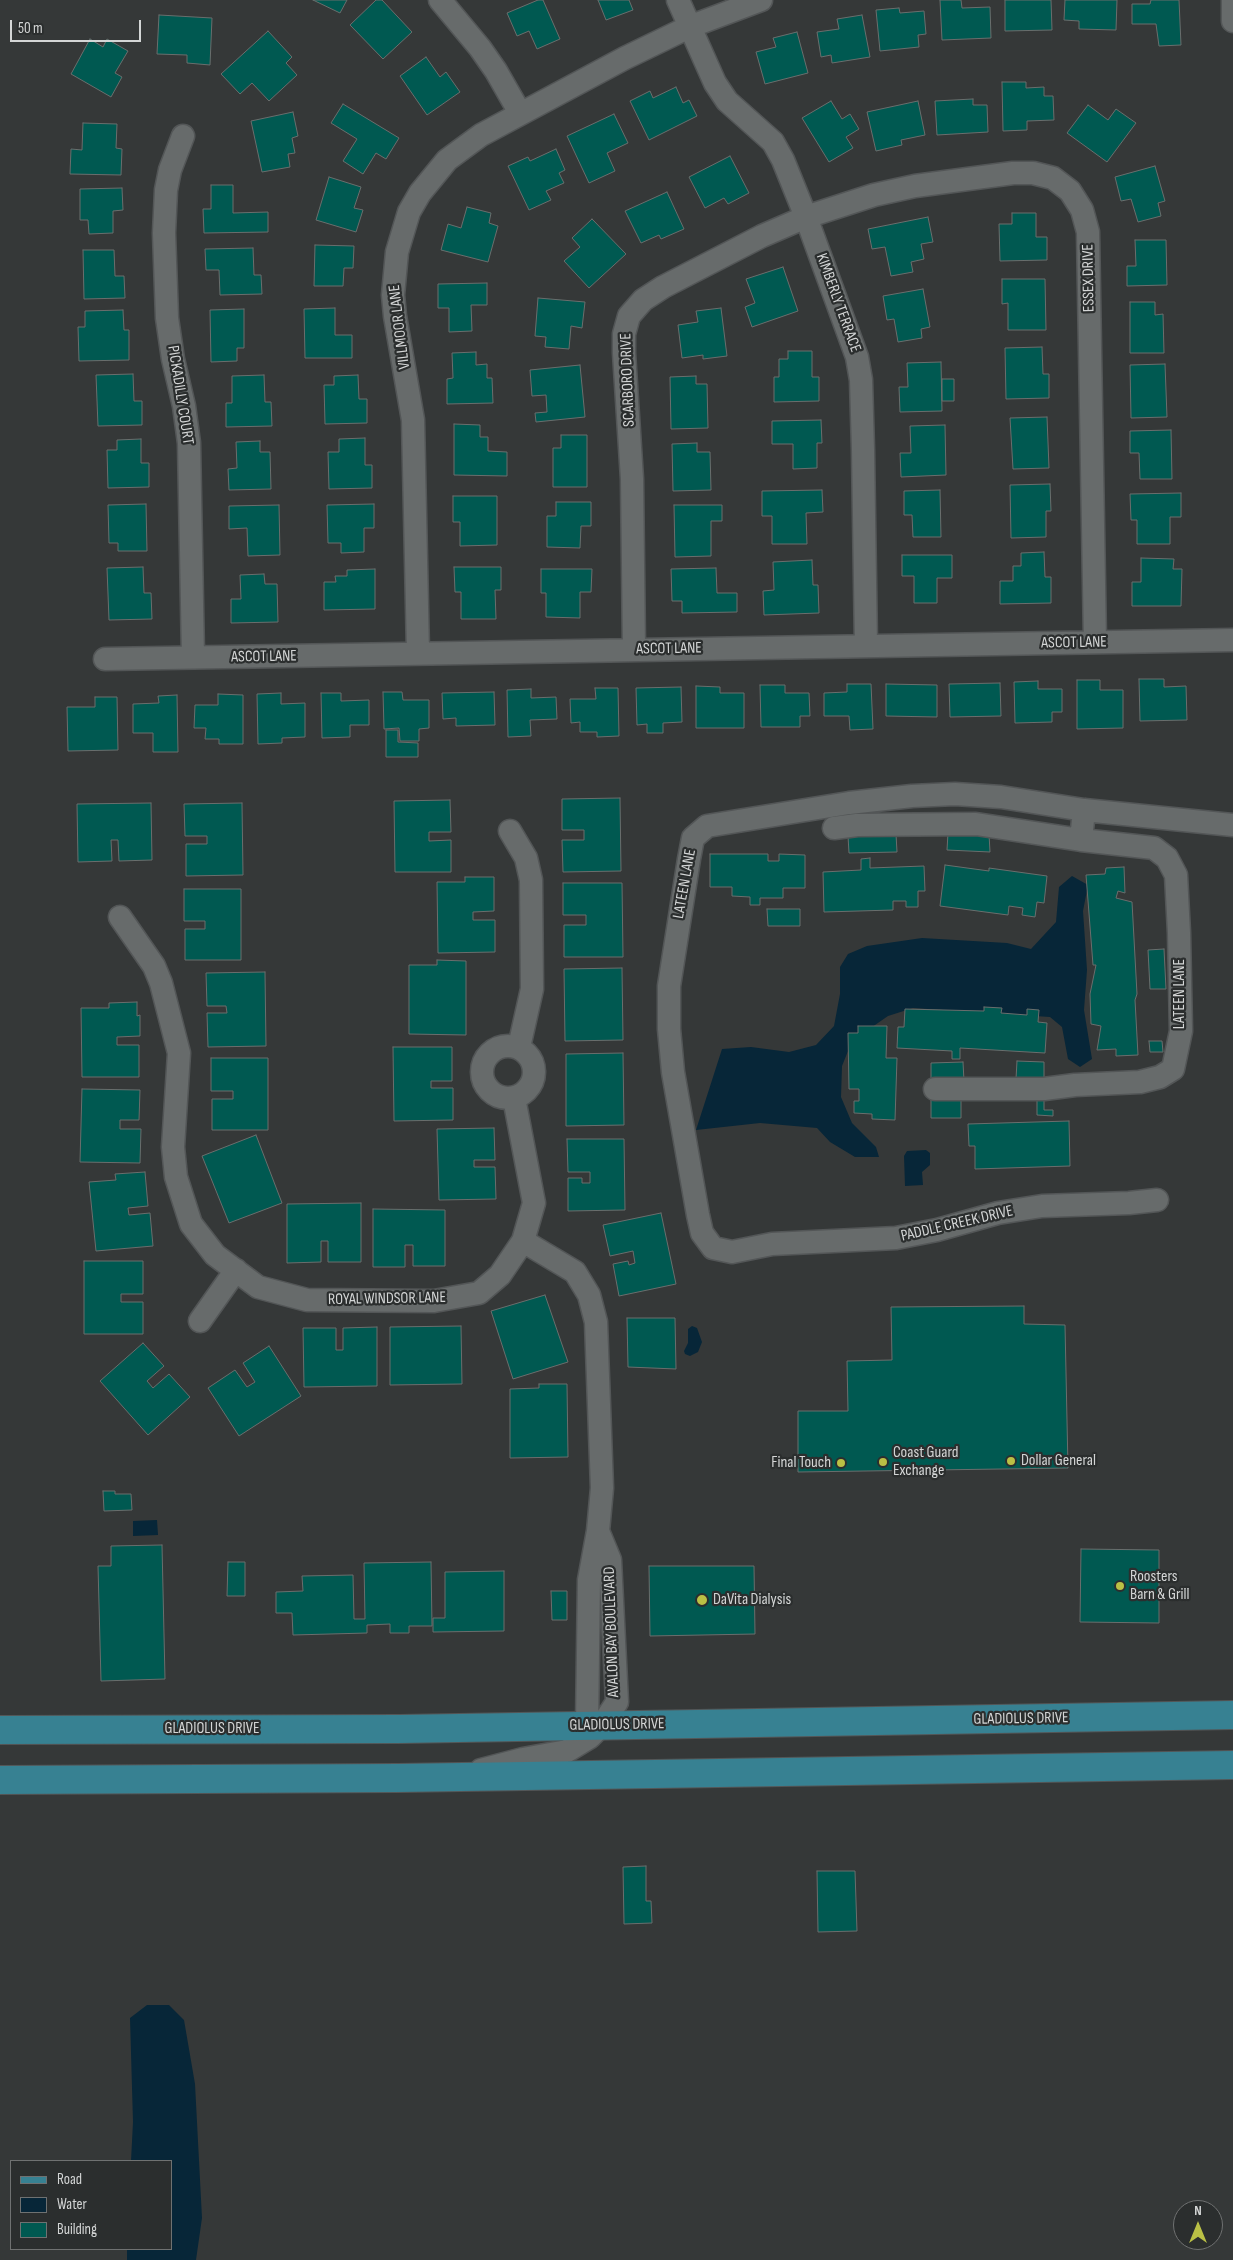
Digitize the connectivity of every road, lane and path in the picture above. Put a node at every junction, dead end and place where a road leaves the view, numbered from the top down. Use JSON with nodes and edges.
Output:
{"nodes":[{"id":1,"x":440,"y":0,"type":"edge"},
{"id":2,"x":678,"y":0,"type":"edge"},
{"id":3,"x":761,"y":0,"type":"edge"},
{"id":4,"x":1233,"y":0,"type":"edge"},
{"id":5,"x":1233,"y":20,"type":"edge"},
{"id":6,"x":689,"y":26,"type":"junction"},
{"id":7,"x":520,"y":113,"type":"junction"},
{"id":8,"x":183,"y":136,"type":"dead end"},
{"id":9,"x":806,"y":217,"type":"junction"},
{"id":10,"x":1233,"y":640,"type":"edge"},
{"id":11,"x":1095,"y":642,"type":"junction"},
{"id":12,"x":866,"y":646,"type":"junction"},
{"id":13,"x":634,"y":650,"type":"junction"},
{"id":14,"x":418,"y":653,"type":"junction"},
{"id":15,"x":193,"y":657,"type":"junction"},
{"id":16,"x":105,"y":658,"type":"dead end"},
{"id":17,"x":939,"y":795,"type":"junction"},
{"id":18,"x":1084,"y":810,"type":"junction"},
{"id":19,"x":937,"y":825,"type":"junction"},
{"id":20,"x":1233,"y":825,"type":"edge"},
{"id":21,"x":834,"y":828,"type":"dead end"},
{"id":22,"x":510,"y":831,"type":"dead end"},
{"id":23,"x":1081,"y":840,"type":"junction"},
{"id":24,"x":120,"y":917,"type":"dead end"},
{"id":25,"x":519,"y":1048,"type":"junction"},
{"id":26,"x":935,"y":1089,"type":"dead end"},
{"id":27,"x":514,"y":1098,"type":"junction"},
{"id":28,"x":1157,"y":1200,"type":"dead end"},
{"id":29,"x":523,"y":1241,"type":"junction"},
{"id":30,"x":756,"y":1246,"type":"joint"},
{"id":31,"x":236,"y":1270,"type":"junction"},
{"id":32,"x":200,"y":1321,"type":"dead end"},
{"id":33,"x":1233,"y":1715,"type":"edge"},
{"id":34,"x":595,"y":1725,"type":"junction"},
{"id":35,"x":0,"y":1730,"type":"edge"},
{"id":36,"x":1233,"y":1765,"type":"edge"},
{"id":37,"x":458,"y":1777,"type":"junction"},
{"id":38,"x":0,"y":1780,"type":"edge"}],
"edges":[{"from":1,"to":7,"type":"street"},
{"from":2,"to":6,"type":"street","name":"KIMBERLY TERRACE"},
{"from":3,"to":6,"type":"street","name":"VILLMOOR LANE"},
{"from":4,"to":5,"type":"street"},
{"from":6,"to":7,"type":"street","name":"VILLMOOR LANE"},
{"from":6,"to":9,"type":"street","name":"KIMBERLY TERRACE"},
{"from":7,"to":14,"type":"street","name":"VILLMOOR LANE"},
{"from":8,"to":15,"type":"street","name":"PICKADILLY COURT"},
{"from":9,"to":11,"type":"street","name":"ESSEX DRIVE"},
{"from":9,"to":12,"type":"street","name":"KIMBERLY TERRACE"},
{"from":9,"to":13,"type":"street","name":"SCARBORO DRIVE"},
{"from":10,"to":11,"type":"street","name":"ASCOT LANE"},
{"from":11,"to":12,"type":"street","name":"ASCOT LANE"},
{"from":12,"to":13,"type":"street","name":"ASCOT LANE"},
{"from":13,"to":14,"type":"street","name":"ASCOT LANE"},
{"from":14,"to":15,"type":"street","name":"ASCOT LANE"},
{"from":15,"to":16,"type":"street","name":"ASCOT LANE"},
{"from":17,"to":18,"type":"street","name":"LATEEN LANE"},
{"from":17,"to":19,"type":"street"},
{"from":17,"to":30,"type":"street","name":"LATEEN LANE"},
{"from":18,"to":20,"type":"street","name":"LATEEN LANE"},
{"from":18,"to":23,"type":"street"},
{"from":19,"to":21,"type":"street"},
{"from":19,"to":23,"type":"street"},
{"from":22,"to":25,"type":"street"},
{"from":23,"to":26,"type":"street","name":"LATEEN LANE"},
{"from":24,"to":31,"type":"street","name":"ROYAL WINDSOR LANE"},
{"from":25,"to":27,"type":"street"},
{"from":25,"to":27,"type":"street"},
{"from":27,"to":29,"type":"street","name":"ROYAL WINDSOR LANE"},
{"from":28,"to":30,"type":"street","name":"PADDLE CREEK DRIVE"},
{"from":29,"to":31,"type":"street","name":"ROYAL WINDSOR LANE"},
{"from":29,"to":34,"type":"street","name":"AVALON BAY BOULEVARD"},
{"from":31,"to":32,"type":"street"},
{"from":33,"to":34,"type":"main road","name":"GLADIOLUS DRIVE"},
{"from":34,"to":35,"type":"main road","name":"GLADIOLUS DRIVE"},
{"from":34,"to":37,"type":"street","name":"AVALON BAY BOULEVARD"},
{"from":36,"to":37,"type":"main road"},
{"from":37,"to":38,"type":"main road"}]}
